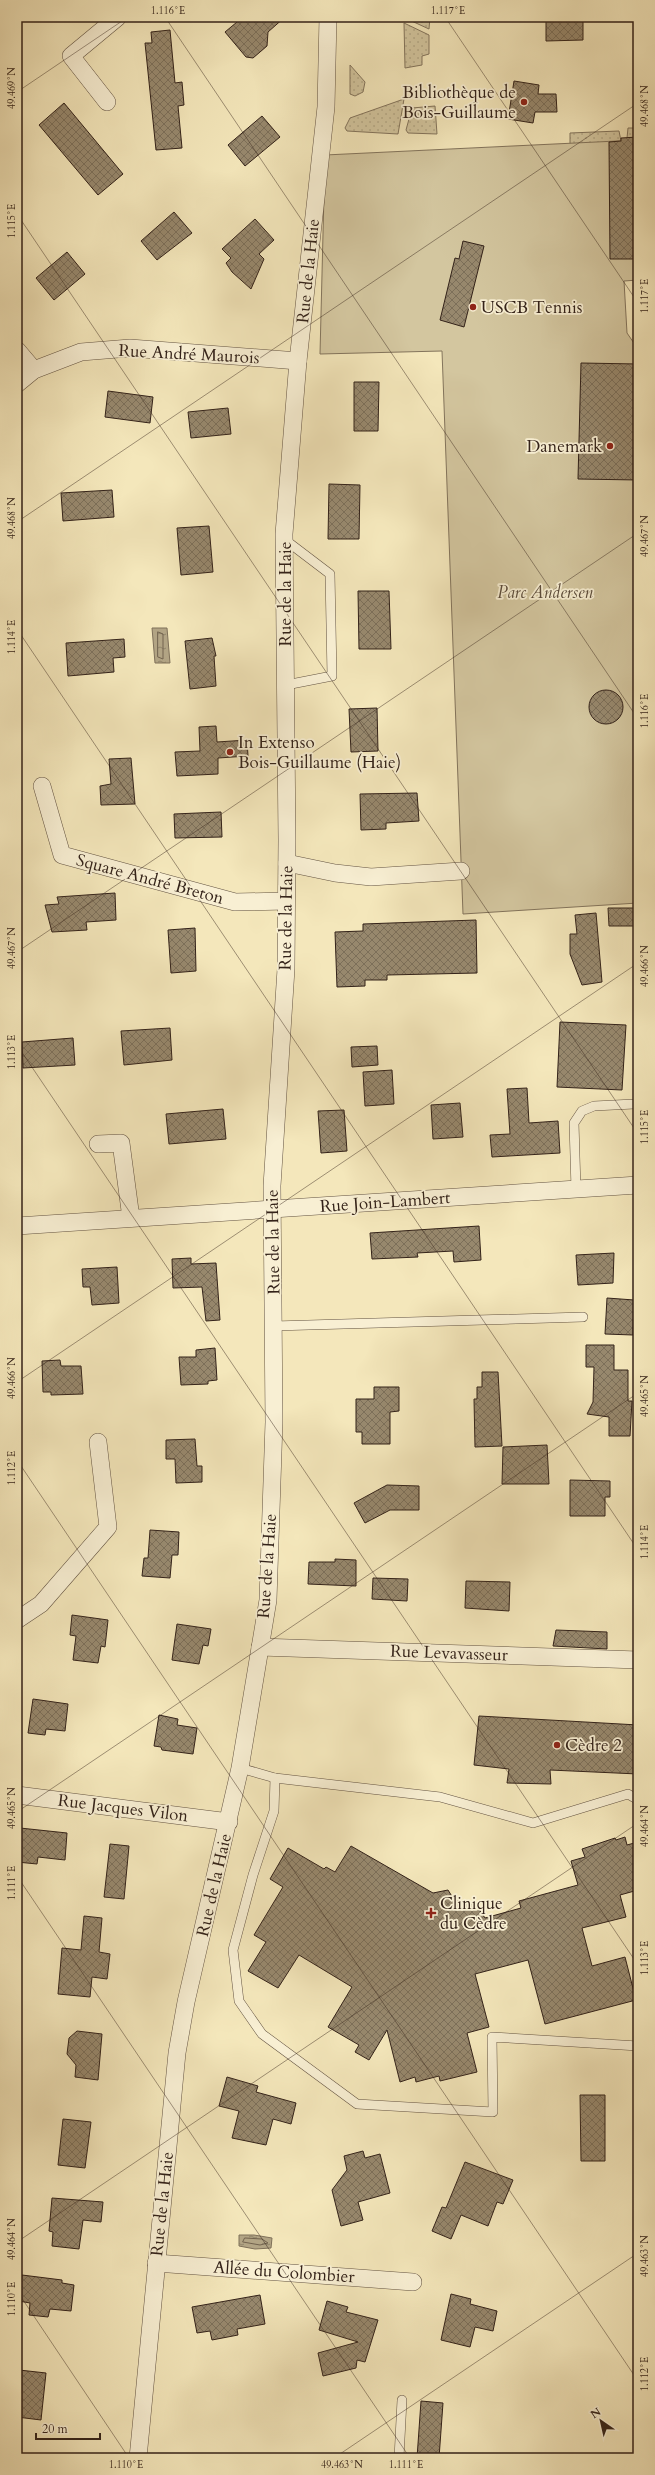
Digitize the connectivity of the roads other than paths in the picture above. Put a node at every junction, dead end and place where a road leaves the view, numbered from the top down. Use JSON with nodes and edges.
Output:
{"nodes":[{"id":1,"x":118,"y":17,"type":"edge"},
{"id":2,"x":328,"y":17,"type":"edge"},
{"id":3,"x":107,"y":102,"type":"dead end"},
{"id":4,"x":17,"y":350,"type":"edge"},
{"id":5,"x":298,"y":361,"type":"junction"},
{"id":6,"x":34,"y":370,"type":"junction"},
{"id":7,"x":17,"y":384,"type":"edge"},
{"id":8,"x":284,"y":539,"type":"junction"},
{"id":9,"x":286,"y":684,"type":"junction"},
{"id":10,"x":42,"y":786,"type":"dead end"},
{"id":11,"x":287,"y":863,"type":"junction"},
{"id":12,"x":461,"y":871,"type":"dead end"},
{"id":13,"x":286,"y":901,"type":"junction"},
{"id":14,"x":638,"y":1102,"type":"edge"},
{"id":15,"x":98,"y":1144,"type":"dead end"},
{"id":16,"x":638,"y":1185,"type":"edge"},
{"id":17,"x":576,"y":1189,"type":"junction"},
{"id":18,"x":272,"y":1209,"type":"junction"},
{"id":19,"x":131,"y":1218,"type":"junction"},
{"id":20,"x":17,"y":1226,"type":"edge"},
{"id":21,"x":583,"y":1317,"type":"dead end"},
{"id":22,"x":274,"y":1326,"type":"junction"},
{"id":23,"x":98,"y":1442,"type":"dead end"},
{"id":24,"x":17,"y":1620,"type":"edge"},
{"id":25,"x":260,"y":1647,"type":"junction"},
{"id":26,"x":638,"y":1660,"type":"edge"},
{"id":27,"x":240,"y":1768,"type":"junction"},
{"id":28,"x":275,"y":1778,"type":"junction"},
{"id":29,"x":17,"y":1795,"type":"edge"},
{"id":30,"x":638,"y":1800,"type":"edge"},
{"id":31,"x":229,"y":1822,"type":"junction"},
{"id":32,"x":638,"y":2046,"type":"edge"},
{"id":33,"x":156,"y":2263,"type":"junction"},
{"id":34,"x":413,"y":2282,"type":"dead end"},
{"id":35,"x":402,"y":2400,"type":"dead end"},
{"id":36,"x":138,"y":2458,"type":"edge"},
{"id":37,"x":399,"y":2458,"type":"edge"}],
"edges":[{"from":1,"to":3,"type":"street"},
{"from":2,"to":5,"type":"street","name":"Rue de la Haie"},
{"from":4,"to":6,"type":"street"},
{"from":5,"to":6,"type":"street","name":"Rue André Maurois"},
{"from":5,"to":8,"type":"street","name":"Rue de la Haie"},
{"from":6,"to":7,"type":"street","name":"Rue André Maurois"},
{"from":8,"to":9,"type":"street","name":"Rue de la Haie"},
{"from":8,"to":9,"type":"lane"},
{"from":9,"to":11,"type":"street","name":"Rue de la Haie"},
{"from":10,"to":13,"type":"street","name":"Square André Breton"},
{"from":11,"to":12,"type":"street"},
{"from":11,"to":13,"type":"street","name":"Rue de la Haie"},
{"from":13,"to":18,"type":"street","name":"Rue de la Haie"},
{"from":14,"to":17,"type":"lane"},
{"from":15,"to":19,"type":"street"},
{"from":16,"to":17,"type":"street","name":"Rue Join-Lambert"},
{"from":17,"to":18,"type":"street","name":"Rue Join-Lambert"},
{"from":18,"to":19,"type":"street","name":"Rue Join-Lambert"},
{"from":18,"to":22,"type":"street","name":"Rue de la Haie"},
{"from":19,"to":20,"type":"street","name":"Rue Join-Lambert"},
{"from":21,"to":22,"type":"lane"},
{"from":22,"to":25,"type":"street","name":"Rue de la Haie"},
{"from":23,"to":24,"type":"street"},
{"from":25,"to":26,"type":"street","name":"Rue Levavasseur"},
{"from":25,"to":27,"type":"street","name":"Rue de la Haie"},
{"from":27,"to":28,"type":"lane"},
{"from":27,"to":31,"type":"street","name":"Rue de la Haie"},
{"from":28,"to":30,"type":"lane"},
{"from":28,"to":32,"type":"lane"},
{"from":29,"to":31,"type":"street","name":"Rue Jacques Vilon"},
{"from":31,"to":33,"type":"street","name":"Rue de la Haie"},
{"from":33,"to":34,"type":"street","name":"Allée du Colombier"},
{"from":33,"to":36,"type":"street","name":"Rue de la Haie"},
{"from":35,"to":37,"type":"lane"}]}
